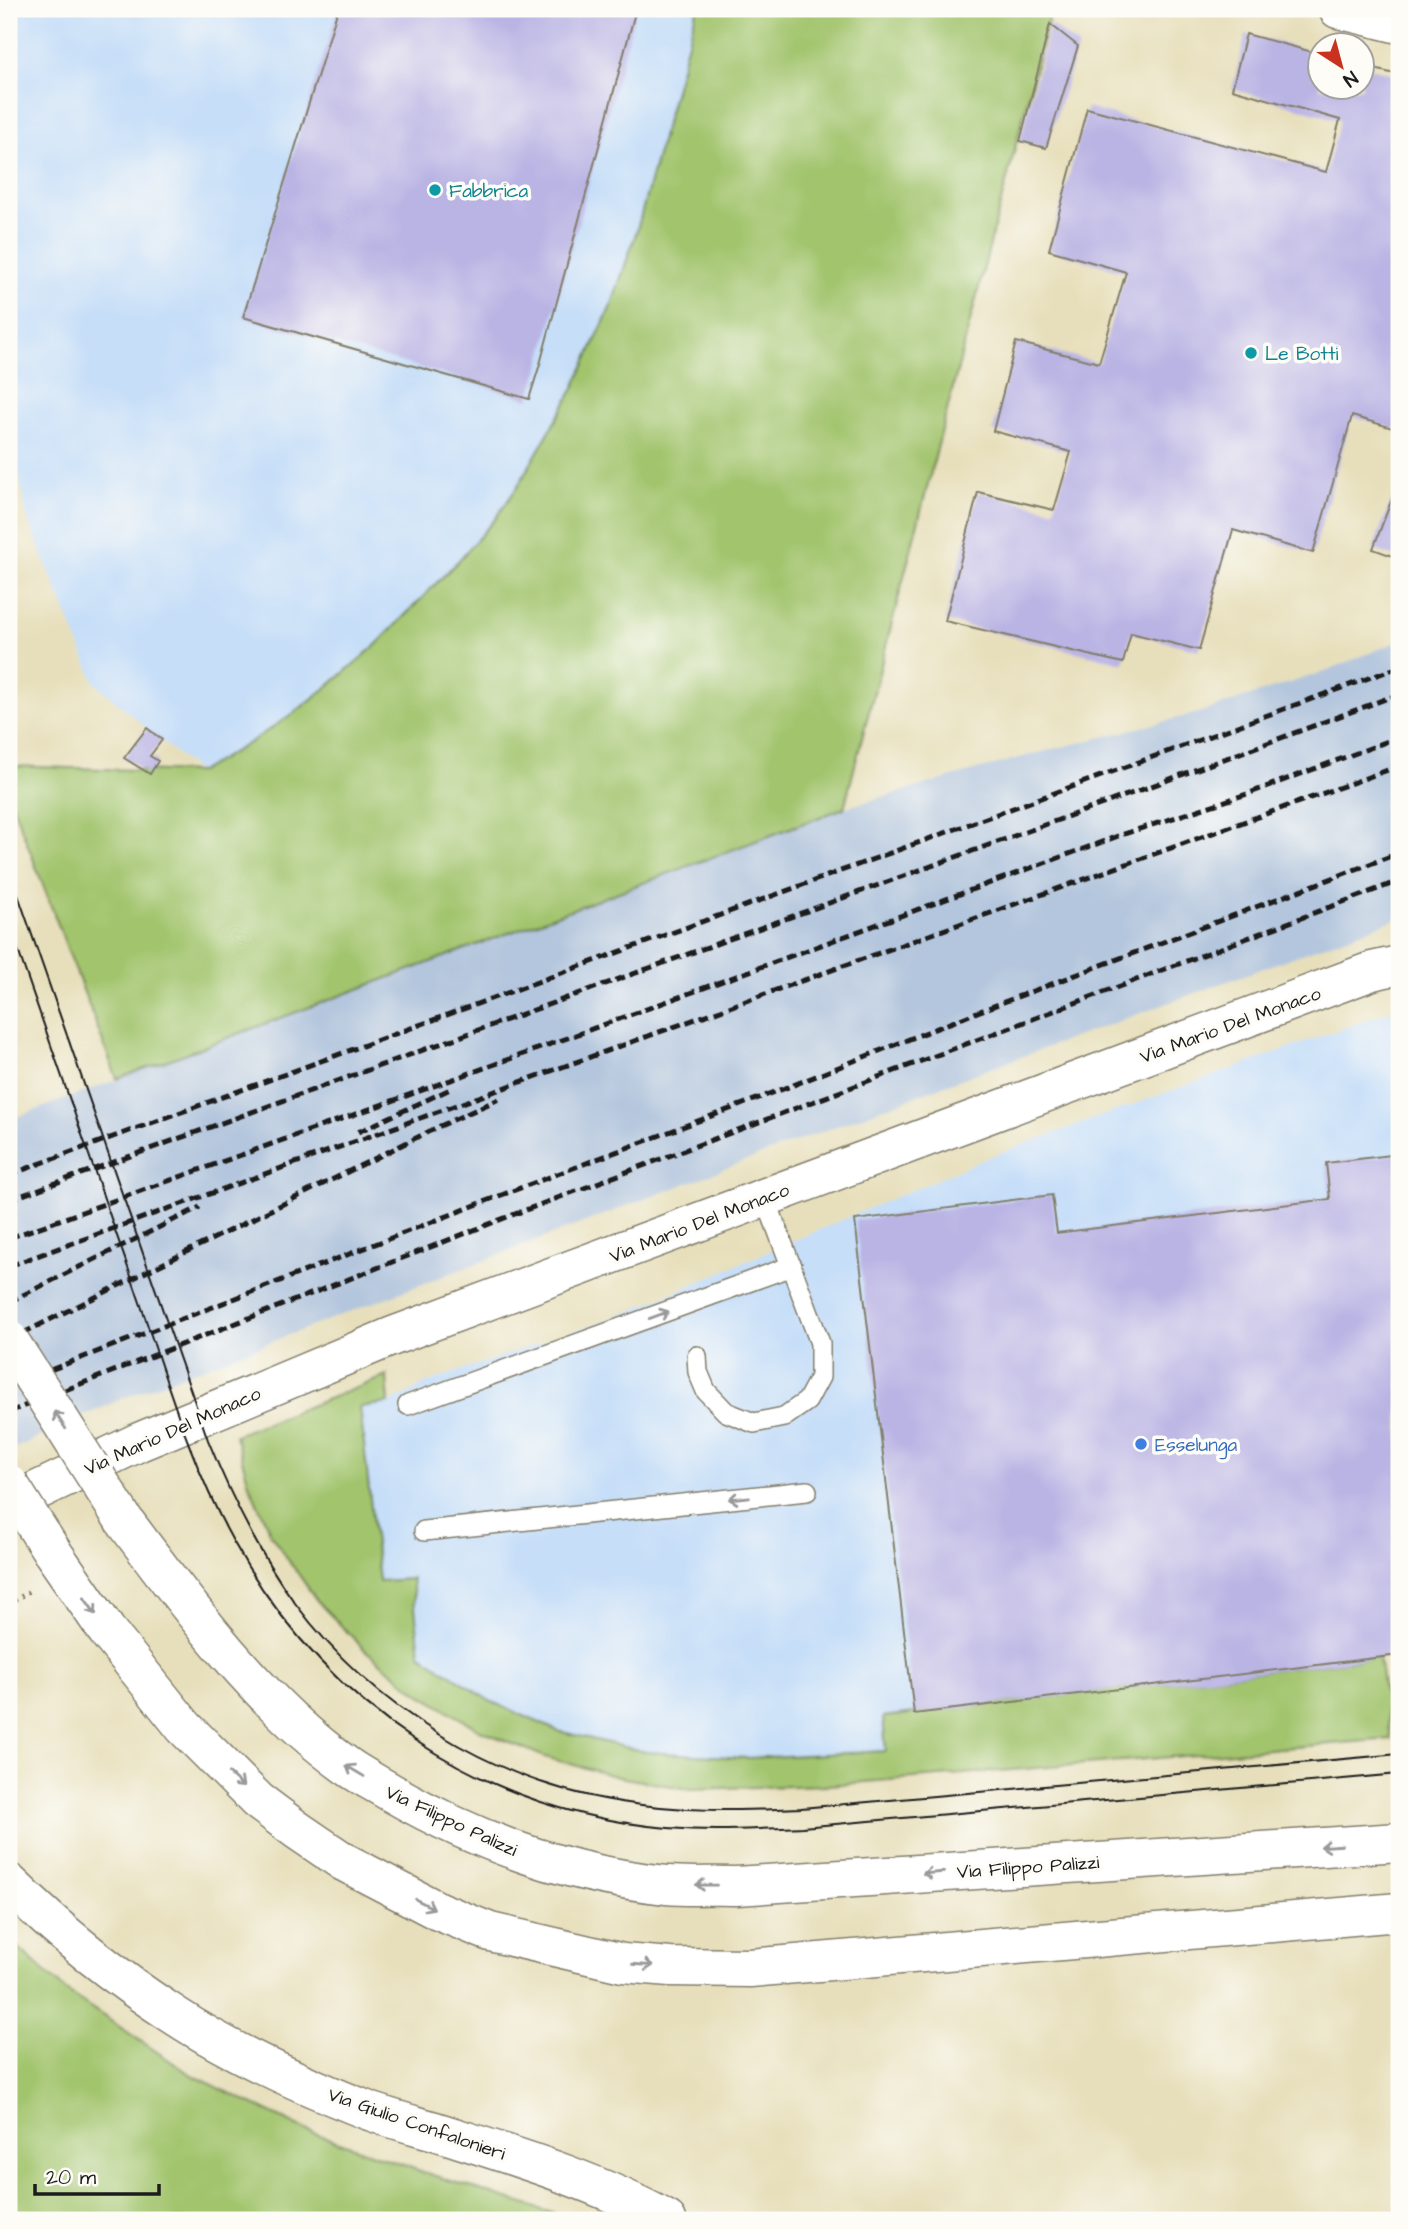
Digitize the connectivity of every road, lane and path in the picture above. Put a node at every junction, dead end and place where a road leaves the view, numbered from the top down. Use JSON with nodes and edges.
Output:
{"nodes":[{"id":1,"x":1338,"y":9,"type":"edge"},
{"id":2,"x":1399,"y":24,"type":"edge"},
{"id":3,"x":1399,"y":965,"type":"edge"},
{"id":4,"x":765,"y":1197,"type":"junction"},
{"id":5,"x":792,"y":1266,"type":"junction"},
{"id":6,"x":9,"y":1340,"type":"edge"},
{"id":7,"x":697,"y":1356,"type":"dead end"},
{"id":8,"x":408,"y":1405,"type":"dead end"},
{"id":9,"x":9,"y":1484,"type":"edge"},
{"id":10,"x":807,"y":1491,"type":"dead end"},
{"id":11,"x":9,"y":1504,"type":"edge"},
{"id":12,"x":424,"y":1531,"type":"dead end"},
{"id":13,"x":35,"y":1588,"type":"dead end"},
{"id":14,"x":9,"y":1604,"type":"edge"},
{"id":15,"x":1399,"y":1842,"type":"edge"},
{"id":16,"x":9,"y":1883,"type":"edge"},
{"id":17,"x":1399,"y":1912,"type":"edge"},
{"id":18,"x":708,"y":2214,"type":"dead end"},
{"id":19,"x":667,"y":2220,"type":"edge"},
{"id":20,"x":717,"y":2220,"type":"edge"}],
"edges":[{"from":1,"to":2,"type":"main road"},
{"from":3,"to":4,"type":"main road","name":"Via Mario Del Monaco"},
{"from":4,"to":5,"type":"lane"},
{"from":4,"to":11,"type":"main road","name":"Via Mario Del Monaco"},
{"from":5,"to":7,"type":"lane"},
{"from":8,"to":5,"type":"lane","one_way":true},
{"from":15,"to":6,"type":"main road","name":"Via Filippo Palizzi","one_way":true,"bridge":true},
{"from":9,"to":17,"type":"main road","one_way":true,"bridge":true},
{"from":10,"to":12,"type":"lane","one_way":true},
{"from":13,"to":14,"type":"path"},
{"from":16,"to":19,"type":"main road","name":"Via Giulio Confalonieri"},
{"from":18,"to":20,"type":"path"}]}
